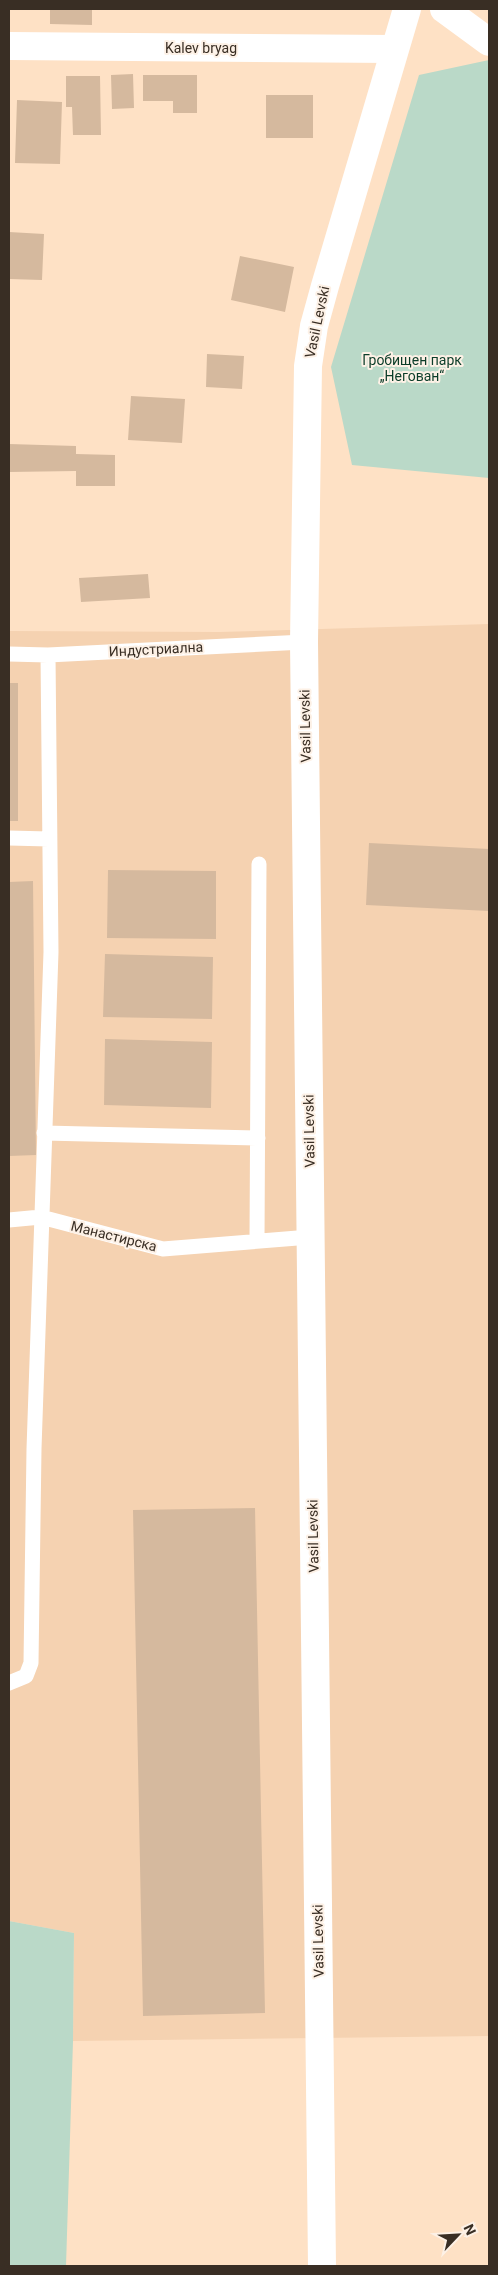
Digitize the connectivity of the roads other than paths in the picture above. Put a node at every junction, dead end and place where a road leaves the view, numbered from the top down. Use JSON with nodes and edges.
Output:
{"nodes":[{"id":1,"x":407,"y":9,"type":"edge"},
{"id":2,"x":444,"y":9,"type":"edge"},
{"id":3,"x":489,"y":42,"type":"edge"},
{"id":4,"x":9,"y":46,"type":"edge"},
{"id":5,"x":394,"y":49,"type":"junction"},
{"id":6,"x":304,"y":642,"type":"junction"},
{"id":7,"x":9,"y":654,"type":"edge"},
{"id":8,"x":48,"y":655,"type":"junction"},
{"id":9,"x":9,"y":838,"type":"edge"},
{"id":10,"x":50,"y":839,"type":"junction"},
{"id":11,"x":260,"y":864,"type":"dead end"},
{"id":12,"x":44,"y":1133,"type":"junction"},
{"id":13,"x":258,"y":1138,"type":"junction"},
{"id":14,"x":40,"y":1217,"type":"junction"},
{"id":15,"x":9,"y":1220,"type":"edge"},
{"id":16,"x":310,"y":1237,"type":"junction"},
{"id":17,"x":257,"y":1241,"type":"junction"},
{"id":18,"x":9,"y":1683,"type":"edge"},
{"id":19,"x":322,"y":2266,"type":"edge"}],
"edges":[{"from":1,"to":5,"type":"street","name":"Vasil Levski"},
{"from":2,"to":3,"type":"street"},
{"from":4,"to":5,"type":"street","name":"Kalev bryag"},
{"from":5,"to":6,"type":"street","name":"Vasil Levski"},
{"from":6,"to":8,"type":"lane","name":"Индустриална"},
{"from":6,"to":16,"type":"street","name":"Vasil Levski"},
{"from":7,"to":8,"type":"lane","name":"Индустриална"},
{"from":8,"to":10,"type":"lane"},
{"from":9,"to":10,"type":"lane"},
{"from":10,"to":12,"type":"lane"},
{"from":11,"to":13,"type":"lane"},
{"from":12,"to":13,"type":"lane"},
{"from":12,"to":14,"type":"lane"},
{"from":13,"to":17,"type":"lane"},
{"from":14,"to":15,"type":"lane","name":"Манастирска"},
{"from":14,"to":17,"type":"lane","name":"Манастирска"},
{"from":14,"to":18,"type":"lane"},
{"from":16,"to":17,"type":"lane","name":"Манастирска"},
{"from":16,"to":19,"type":"street","name":"Vasil Levski"}]}
